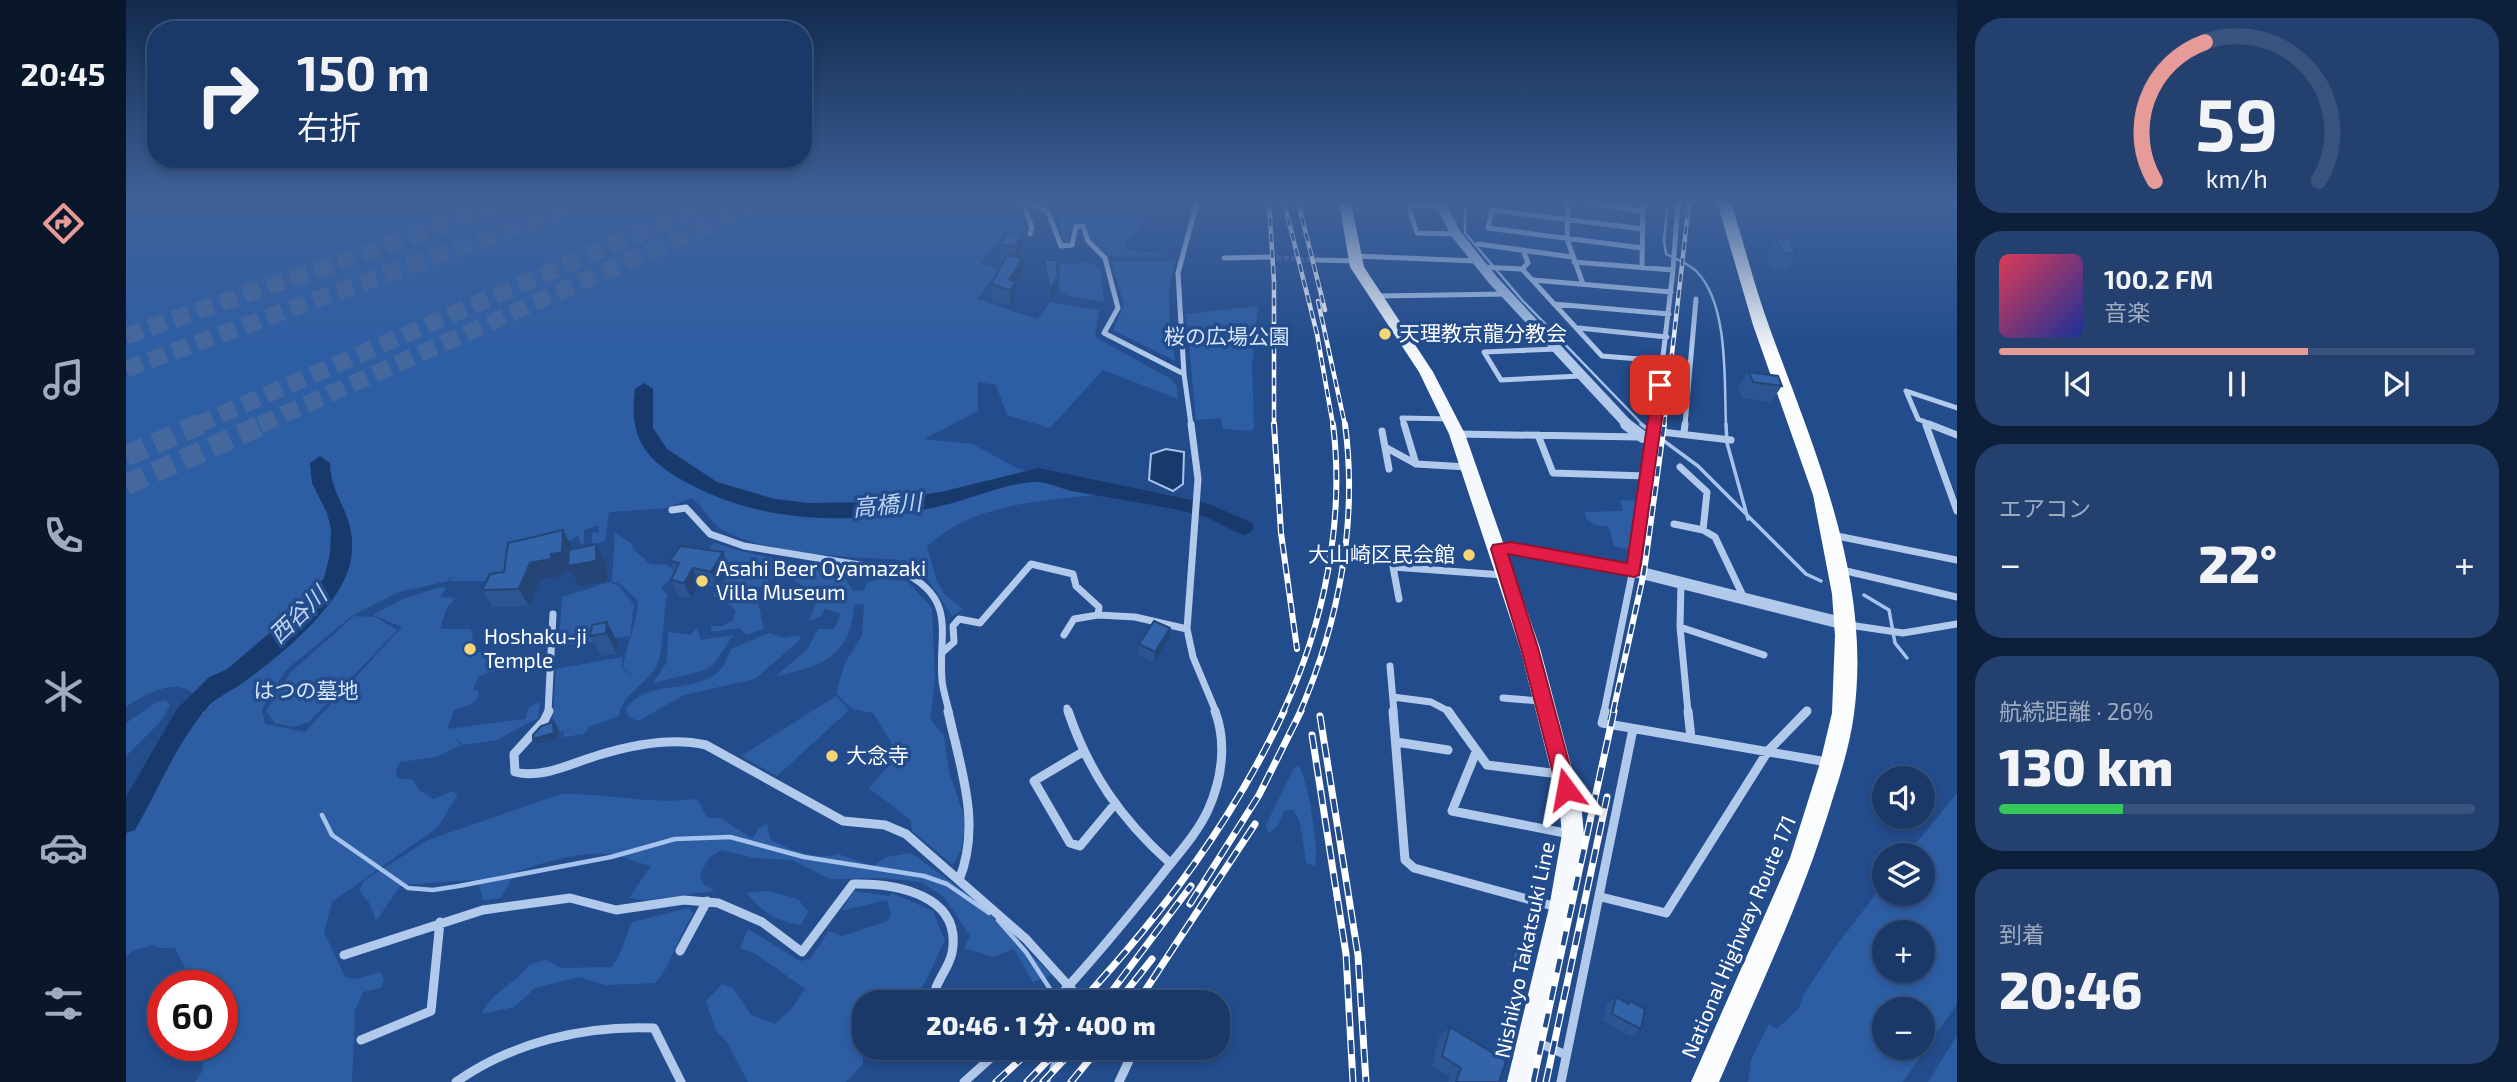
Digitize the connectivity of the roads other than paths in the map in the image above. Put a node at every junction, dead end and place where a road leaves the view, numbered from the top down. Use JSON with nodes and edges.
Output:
{"nodes":[{"id":1,"x":1099,"y":252,"type":"edge"},
{"id":2,"x":1183,"y":252,"type":"edge"},
{"id":3,"x":1354,"y":252,"type":"edge"},
{"id":4,"x":1472,"y":252,"type":"edge"},
{"id":5,"x":1524,"y":252,"type":"edge"},
{"id":6,"x":1535,"y":252,"type":"edge"},
{"id":7,"x":1571,"y":252,"type":"edge"},
{"id":8,"x":1642,"y":252,"type":"edge"},
{"id":9,"x":1674,"y":252,"type":"edge"},
{"id":10,"x":1739,"y":252,"type":"edge"},
{"id":11,"x":1269,"y":257,"type":"tunnel mouth"},
{"id":12,"x":1224,"y":258,"type":"dead end"},
{"id":13,"x":1355,"y":259,"type":"junction"},
{"id":14,"x":1317,"y":260,"type":"tunnel mouth"},
{"id":15,"x":1573,"y":260,"type":"junction"},
{"id":16,"x":1483,"y":265,"type":"junction"},
{"id":17,"x":1642,"y":268,"type":"junction"},
{"id":18,"x":1522,"y":269,"type":"junction"},
{"id":19,"x":1672,"y":270,"type":"junction"},
{"id":20,"x":1532,"y":280,"type":"junction"},
{"id":21,"x":1583,"y":284,"type":"junction"},
{"id":22,"x":1671,"y":292,"type":"junction"},
{"id":23,"x":1506,"y":294,"type":"junction"},
{"id":24,"x":1377,"y":296,"type":"junction"},
{"id":25,"x":1696,"y":299,"type":"dead end"},
{"id":26,"x":1554,"y":304,"type":"junction"},
{"id":27,"x":1669,"y":314,"type":"junction"},
{"id":28,"x":1578,"y":328,"type":"junction"},
{"id":29,"x":1667,"y":337,"type":"junction"},
{"id":30,"x":1557,"y":349,"type":"junction"},
{"id":31,"x":1664,"y":361,"type":"junction"},
{"id":32,"x":1184,"y":374,"type":"junction"},
{"id":33,"x":1581,"y":376,"type":"junction"},
{"id":34,"x":1957,"y":408,"type":"edge"},
{"id":35,"x":1926,"y":425,"type":"junction"},
{"id":36,"x":1454,"y":426,"type":"junction"},
{"id":37,"x":1382,"y":431,"type":"dead end"},
{"id":38,"x":1684,"y":433,"type":"junction"},
{"id":39,"x":1538,"y":435,"type":"junction"},
{"id":40,"x":1649,"y":435,"type":"junction"},
{"id":41,"x":1957,"y":435,"type":"edge"},
{"id":42,"x":1731,"y":440,"type":"dead end"},
{"id":43,"x":1385,"y":447,"type":"junction"},
{"id":44,"x":1416,"y":464,"type":"junction"},
{"id":45,"x":1469,"y":467,"type":"junction"},
{"id":46,"x":1680,"y":467,"type":"dead end"},
{"id":47,"x":1390,"y":469,"type":"dead end"},
{"id":48,"x":1646,"y":477,"type":"junction"},
{"id":49,"x":672,"y":510,"type":"dead end"},
{"id":50,"x":1957,"y":511,"type":"edge"},
{"id":51,"x":1674,"y":524,"type":"dead end"},
{"id":52,"x":1703,"y":530,"type":"junction"},
{"id":53,"x":1831,"y":535,"type":"junction"},
{"id":54,"x":1499,"y":549,"type":"junction"},
{"id":55,"x":1957,"y":560,"type":"edge"},
{"id":56,"x":1838,"y":569,"type":"junction"},
{"id":57,"x":1634,"y":571,"type":"junction"},
{"id":58,"x":1507,"y":575,"type":"junction"},
{"id":59,"x":1681,"y":583,"type":"junction"},
{"id":60,"x":1957,"y":597,"type":"edge"},
{"id":61,"x":1399,"y":599,"type":"dead end"},
{"id":62,"x":1744,"y":599,"type":"junction"},
{"id":63,"x":553,"y":614,"type":"dead end"},
{"id":64,"x":1098,"y":615,"type":"junction"},
{"id":65,"x":1845,"y":624,"type":"junction"},
{"id":66,"x":1957,"y":624,"type":"edge"},
{"id":67,"x":1680,"y":627,"type":"junction"},
{"id":68,"x":1187,"y":629,"type":"junction"},
{"id":69,"x":1064,"y":635,"type":"dead end"},
{"id":70,"x":944,"y":652,"type":"junction"},
{"id":71,"x":1765,"y":654,"type":"dead end"},
{"id":72,"x":1391,"y":666,"type":"dead end"},
{"id":73,"x":1393,"y":697,"type":"junction"},
{"id":74,"x":1503,"y":698,"type":"dead end"},
{"id":75,"x":1544,"y":702,"type":"junction"},
{"id":76,"x":1067,"y":708,"type":"dead end"},
{"id":77,"x":1807,"y":711,"type":"dead end"},
{"id":78,"x":1633,"y":729,"type":"junction"},
{"id":79,"x":1691,"y":738,"type":"junction"},
{"id":80,"x":1396,"y":742,"type":"junction"},
{"id":81,"x":1448,"y":750,"type":"dead end"},
{"id":82,"x":1768,"y":751,"type":"junction"},
{"id":83,"x":1476,"y":752,"type":"junction"},
{"id":84,"x":1081,"y":753,"type":"junction"},
{"id":85,"x":1832,"y":763,"type":"junction"},
{"id":86,"x":1563,"y":775,"type":"junction"},
{"id":87,"x":1114,"y":805,"type":"junction"},
{"id":88,"x":1573,"y":834,"type":"junction"},
{"id":89,"x":1170,"y":863,"type":"junction"},
{"id":90,"x":959,"y":880,"type":"junction"},
{"id":91,"x":1601,"y":897,"type":"junction"},
{"id":92,"x":707,"y":901,"type":"junction"},
{"id":93,"x":1561,"y":908,"type":"junction"},
{"id":94,"x":440,"y":922,"type":"junction"},
{"id":95,"x":680,"y":951,"type":"dead end"},
{"id":96,"x":344,"y":955,"type":"dead end"},
{"id":97,"x":934,"y":990,"type":"edge"},
{"id":98,"x":1065,"y":990,"type":"edge"},
{"id":99,"x":1067,"y":990,"type":"edge"},
{"id":100,"x":1531,"y":1038,"type":"junction"},
{"id":101,"x":361,"y":1040,"type":"dead end"},
{"id":102,"x":1566,"y":1055,"type":"junction"},
{"id":103,"x":989,"y":1060,"type":"edge"},
{"id":104,"x":1129,"y":1060,"type":"edge"},
{"id":105,"x":456,"y":1082,"type":"edge"},
{"id":106,"x":681,"y":1082,"type":"edge"},
{"id":107,"x":964,"y":1082,"type":"edge"},
{"id":108,"x":1119,"y":1082,"type":"edge"},
{"id":109,"x":1520,"y":1082,"type":"edge"},
{"id":110,"x":1560,"y":1082,"type":"edge"},
{"id":111,"x":1705,"y":1082,"type":"edge"}],
"edges":[{"from":1,"to":32,"type":"street"},
{"from":2,"to":32,"type":"street"},
{"from":3,"to":13,"type":"main road","name":"Nishikyo Takatsuki Line"},
{"from":4,"to":16,"type":"street"},
{"from":5,"to":18,"type":"street"},
{"from":6,"to":15,"type":"street"},
{"from":7,"to":15,"type":"street"},
{"from":8,"to":17,"type":"street"},
{"from":9,"to":19,"type":"street"},
{"from":10,"to":53,"type":"highway","name":"National Highway Route 171"},
{"from":11,"to":12,"type":"street"},
{"from":13,"to":14,"type":"street"},
{"from":13,"to":16,"type":"street"},
{"from":13,"to":24,"type":"main road","name":"Nishikyo Takatsuki Line"},
{"from":15,"to":17,"type":"street"},
{"from":15,"to":21,"type":"street"},
{"from":16,"to":18,"type":"street"},
{"from":16,"to":23,"type":"street"},
{"from":17,"to":19,"type":"street"},
{"from":18,"to":20,"type":"street"},
{"from":19,"to":22,"type":"street"},
{"from":20,"to":21,"type":"street"},
{"from":20,"to":26,"type":"street"},
{"from":21,"to":22,"type":"street"},
{"from":22,"to":27,"type":"street"},
{"from":23,"to":24,"type":"street"},
{"from":23,"to":30,"type":"street"},
{"from":24,"to":36,"type":"main road","name":"Nishikyo Takatsuki Line"},
{"from":25,"to":38,"type":"street"},
{"from":26,"to":27,"type":"street"},
{"from":26,"to":28,"type":"street"},
{"from":27,"to":29,"type":"street"},
{"from":28,"to":29,"type":"street"},
{"from":28,"to":31,"type":"street"},
{"from":29,"to":31,"type":"street"},
{"from":30,"to":33,"type":"street"},
{"from":30,"to":33,"type":"street"},
{"from":31,"to":40,"type":"street"},
{"from":32,"to":68,"type":"street"},
{"from":33,"to":40,"type":"street"},
{"from":34,"to":35,"type":"street"},
{"from":35,"to":41,"type":"street"},
{"from":35,"to":50,"type":"street"},
{"from":36,"to":39,"type":"street"},
{"from":36,"to":44,"type":"street"},
{"from":36,"to":45,"type":"main road","name":"Nishikyo Takatsuki Line"},
{"from":37,"to":43,"type":"street"},
{"from":38,"to":40,"type":"street"},
{"from":38,"to":42,"type":"street"},
{"from":39,"to":40,"type":"street"},
{"from":39,"to":48,"type":"street"},
{"from":40,"to":48,"type":"street"},
{"from":43,"to":44,"type":"street"},
{"from":43,"to":47,"type":"street"},
{"from":44,"to":45,"type":"street"},
{"from":45,"to":54,"type":"main road","name":"Nishikyo Takatsuki Line"},
{"from":46,"to":52,"type":"street"},
{"from":48,"to":57,"type":"street"},
{"from":49,"to":70,"type":"street"},
{"from":51,"to":52,"type":"street"},
{"from":52,"to":62,"type":"street"},
{"from":53,"to":55,"type":"street"},
{"from":53,"to":56,"type":"highway","name":"National Highway Route 171"},
{"from":54,"to":57,"type":"street"},
{"from":54,"to":58,"type":"main road","name":"Nishikyo Takatsuki Line"},
{"from":56,"to":60,"type":"street"},
{"from":56,"to":65,"type":"highway","name":"National Highway Route 171"},
{"from":57,"to":59,"type":"street"},
{"from":57,"to":78,"type":"street"},
{"from":58,"to":61,"type":"street"},
{"from":58,"to":75,"type":"main road","name":"Nishikyo Takatsuki Line"},
{"from":59,"to":62,"type":"street"},
{"from":59,"to":67,"type":"street"},
{"from":62,"to":65,"type":"street"},
{"from":63,"to":90,"type":"street"},
{"from":64,"to":68,"type":"street"},
{"from":64,"to":69,"type":"street"},
{"from":64,"to":70,"type":"street"},
{"from":65,"to":66,"type":"street"},
{"from":65,"to":85,"type":"highway","name":"National Highway Route 171"},
{"from":67,"to":71,"type":"street"},
{"from":67,"to":79,"type":"street"},
{"from":68,"to":89,"type":"street"},
{"from":70,"to":90,"type":"street"},
{"from":72,"to":73,"type":"street"},
{"from":73,"to":80,"type":"street"},
{"from":73,"to":83,"type":"street"},
{"from":74,"to":75,"type":"street"},
{"from":75,"to":86,"type":"main road","name":"Nishikyo Takatsuki Line"},
{"from":76,"to":84,"type":"street"},
{"from":77,"to":82,"type":"street"},
{"from":78,"to":79,"type":"street"},
{"from":78,"to":91,"type":"street"},
{"from":79,"to":82,"type":"street"},
{"from":80,"to":81,"type":"street"},
{"from":80,"to":93,"type":"street"},
{"from":82,"to":85,"type":"street"},
{"from":82,"to":91,"type":"street"},
{"from":83,"to":86,"type":"street"},
{"from":83,"to":88,"type":"street"},
{"from":84,"to":87,"type":"street"},
{"from":84,"to":87,"type":"street"},
{"from":85,"to":111,"type":"highway","name":"National Highway Route 171"},
{"from":86,"to":88,"type":"main road","name":"Nishikyo Takatsuki Line"},
{"from":87,"to":89,"type":"street"},
{"from":88,"to":93,"type":"main road","name":"Nishikyo Takatsuki Line"},
{"from":89,"to":99,"type":"street"},
{"from":90,"to":98,"type":"street"},
{"from":91,"to":102,"type":"street"},
{"from":92,"to":94,"type":"street"},
{"from":92,"to":95,"type":"street"},
{"from":92,"to":97,"type":"street"},
{"from":93,"to":100,"type":"main road","name":"Nishikyo Takatsuki Line"},
{"from":94,"to":96,"type":"street"},
{"from":94,"to":101,"type":"street"},
{"from":100,"to":102,"type":"street"},
{"from":100,"to":109,"type":"main road","name":"Nishikyo Takatsuki Line"},
{"from":102,"to":110,"type":"street"},
{"from":103,"to":107,"type":"street"},
{"from":104,"to":108,"type":"street"},
{"from":105,"to":106,"type":"street"}]}
